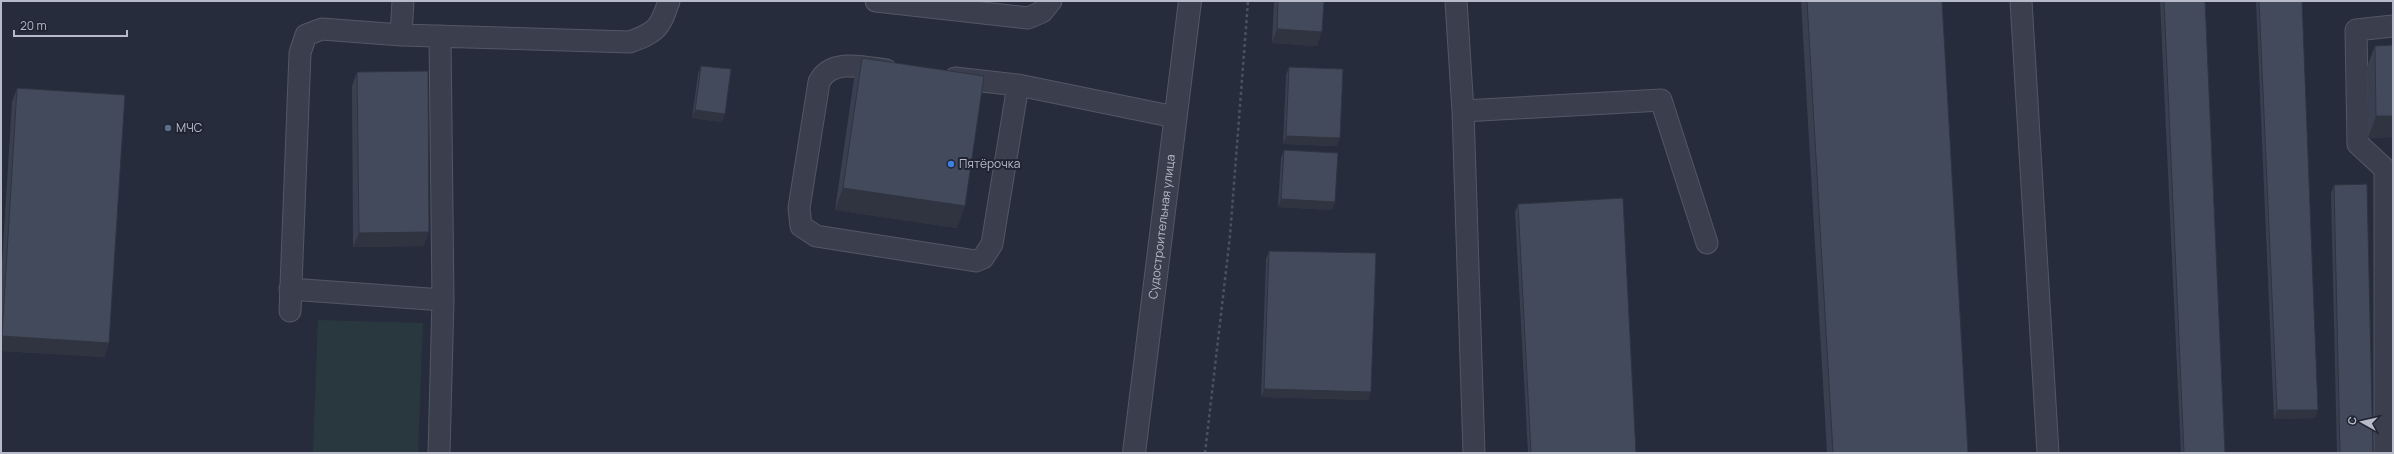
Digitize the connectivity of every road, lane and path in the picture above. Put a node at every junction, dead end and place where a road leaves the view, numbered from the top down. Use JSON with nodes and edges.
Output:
{"nodes":[{"id":1,"x":403,"y":1,"type":"edge"},
{"id":2,"x":669,"y":1,"type":"edge"},
{"id":3,"x":876,"y":1,"type":"edge"},
{"id":4,"x":1051,"y":1,"type":"edge"},
{"id":5,"x":1190,"y":1,"type":"edge"},
{"id":6,"x":1248,"y":1,"type":"edge"},
{"id":7,"x":1456,"y":1,"type":"edge"},
{"id":8,"x":2021,"y":1,"type":"edge"},
{"id":9,"x":2393,"y":26,"type":"edge"},
{"id":10,"x":401,"y":35,"type":"junction"},
{"id":11,"x":440,"y":36,"type":"junction"},
{"id":12,"x":907,"y":72,"type":"edge"},
{"id":13,"x":939,"y":76,"type":"edge"},
{"id":14,"x":1018,"y":85,"type":"junction"},
{"id":15,"x":1463,"y":111,"type":"junction"},
{"id":16,"x":1175,"y":117,"type":"junction"},
{"id":17,"x":2389,"y":169,"type":"edge"},
{"id":18,"x":1707,"y":243,"type":"dead end"},
{"id":19,"x":290,"y":289,"type":"junction"},
{"id":20,"x":443,"y":300,"type":"junction"},
{"id":21,"x":290,"y":311,"type":"dead end"},
{"id":22,"x":439,"y":453,"type":"edge"},
{"id":23,"x":1134,"y":453,"type":"edge"},
{"id":24,"x":1205,"y":453,"type":"edge"},
{"id":25,"x":1474,"y":453,"type":"edge"},
{"id":26,"x":2048,"y":453,"type":"edge"},
{"id":27,"x":2385,"y":453,"type":"edge"}],
"edges":[{"from":1,"to":10,"type":"lane"},
{"from":2,"to":11,"type":"lane"},
{"from":3,"to":4,"type":"lane"},
{"from":5,"to":16,"type":"street","name":"Судостроительная улица"},
{"from":6,"to":24,"type":"path"},
{"from":7,"to":15,"type":"lane"},
{"from":8,"to":26,"type":"lane"},
{"from":9,"to":17,"type":"lane"},
{"from":10,"to":11,"type":"lane"},
{"from":10,"to":19,"type":"lane"},
{"from":11,"to":20,"type":"lane"},
{"from":12,"to":14,"type":"lane"},
{"from":13,"to":14,"type":"lane"},
{"from":14,"to":16,"type":"lane"},
{"from":15,"to":18,"type":"lane"},
{"from":15,"to":25,"type":"lane"},
{"from":16,"to":23,"type":"street","name":"Судостроительная улица"},
{"from":17,"to":27,"type":"lane"},
{"from":19,"to":20,"type":"lane"},
{"from":19,"to":21,"type":"lane"},
{"from":20,"to":22,"type":"lane"}]}
